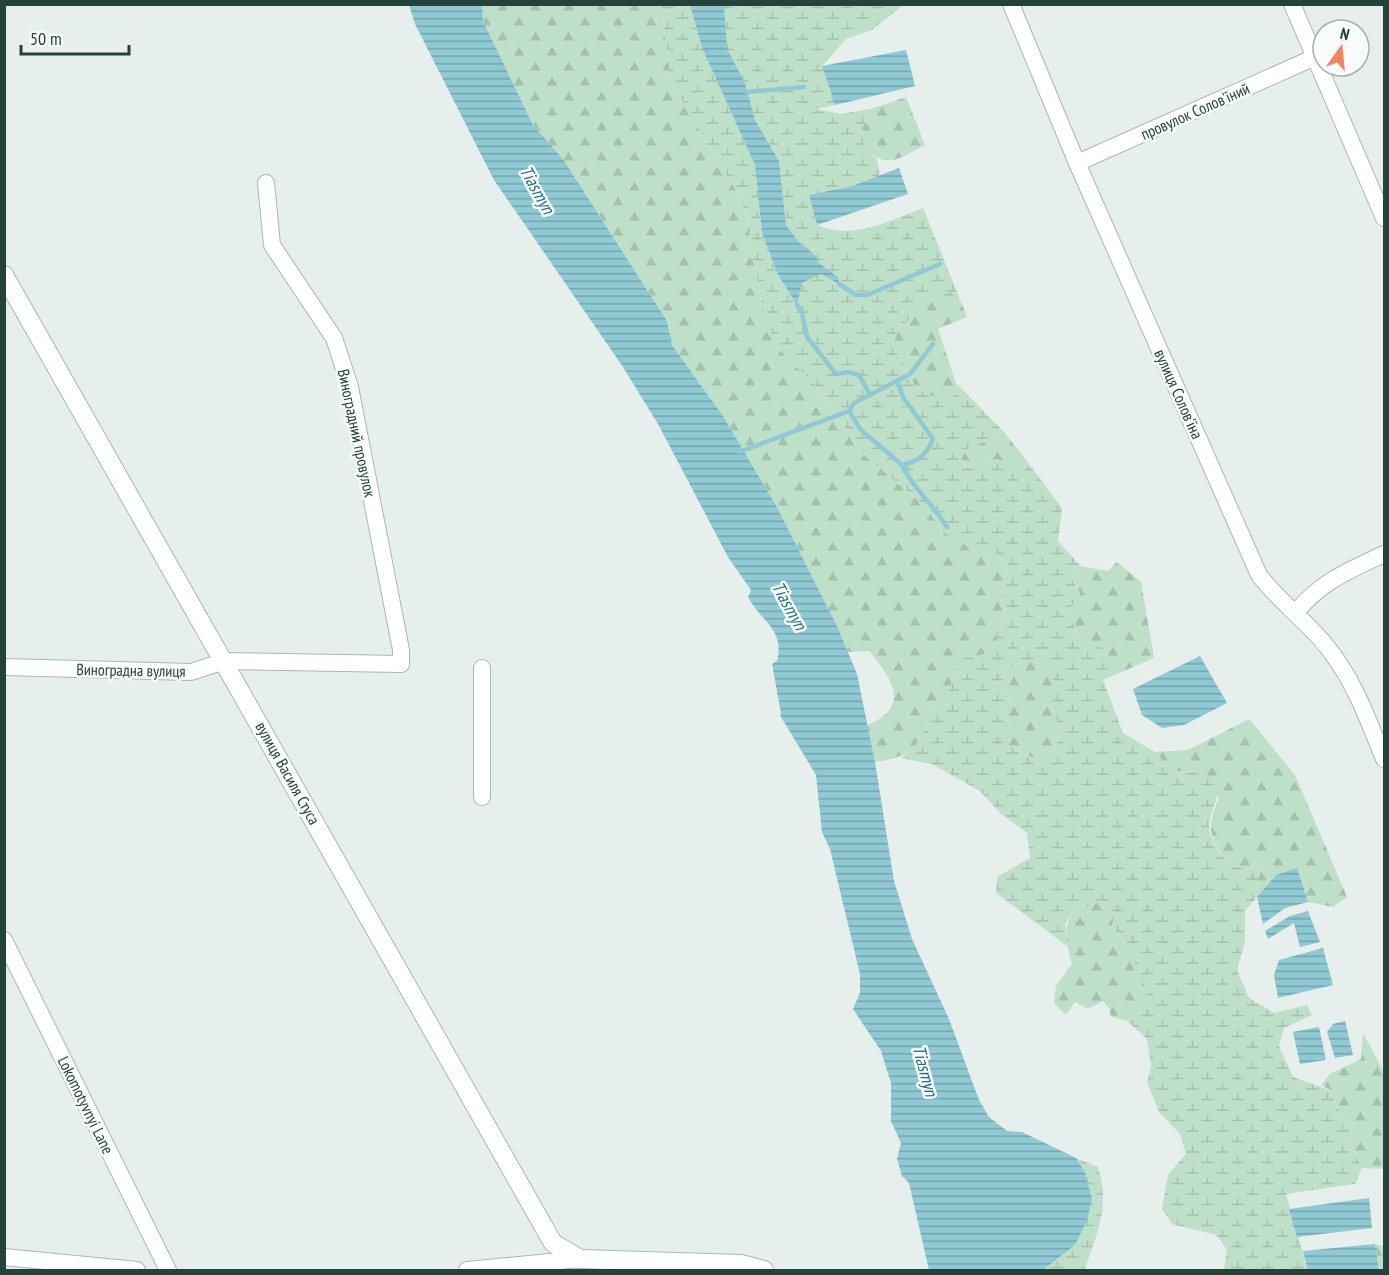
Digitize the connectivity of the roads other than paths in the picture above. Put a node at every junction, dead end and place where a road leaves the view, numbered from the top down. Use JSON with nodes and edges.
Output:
{"nodes":[{"id":1,"x":1011,"y":4,"type":"edge"},
{"id":2,"x":1292,"y":4,"type":"edge"},
{"id":3,"x":1311,"y":53,"type":"edge"},
{"id":4,"x":1311,"y":59,"type":"edge"},
{"id":5,"x":1322,"y":78,"type":"edge"},
{"id":6,"x":1077,"y":163,"type":"junction"},
{"id":7,"x":266,"y":183,"type":"dead end"},
{"id":8,"x":1384,"y":218,"type":"edge"},
{"id":9,"x":4,"y":275,"type":"edge"},
{"id":10,"x":1384,"y":554,"type":"edge"},
{"id":11,"x":1296,"y":612,"type":"junction"},
{"id":12,"x":225,"y":661,"type":"junction"},
{"id":13,"x":401,"y":664,"type":"joint"},
{"id":14,"x":4,"y":668,"type":"edge"},
{"id":15,"x":483,"y":668,"type":"dead end"},
{"id":16,"x":1384,"y":759,"type":"edge"},
{"id":17,"x":482,"y":797,"type":"dead end"},
{"id":18,"x":4,"y":940,"type":"edge"},
{"id":19,"x":4,"y":1257,"type":"edge"},
{"id":20,"x":580,"y":1259,"type":"junction"},
{"id":21,"x":137,"y":1270,"type":"edge"},
{"id":22,"x":168,"y":1270,"type":"edge"},
{"id":23,"x":467,"y":1270,"type":"edge"},
{"id":24,"x":764,"y":1270,"type":"edge"}],
"edges":[{"from":1,"to":6,"type":"street","name":"вулиця Солов'їна"},
{"from":2,"to":3,"type":"street"},
{"from":4,"to":6,"type":"street","name":"провулок Солов'їний"},
{"from":5,"to":8,"type":"street"},
{"from":6,"to":11,"type":"street","name":"вулиця Солов'їна"},
{"from":7,"to":13,"type":"street","name":"Виноградний провулок"},
{"from":9,"to":12,"type":"street","name":"вулиця Василя Стуса"},
{"from":10,"to":11,"type":"street"},
{"from":11,"to":16,"type":"street","name":"вулиця Солов'їна"},
{"from":12,"to":13,"type":"street","name":"Виноградна вулиця"},
{"from":12,"to":14,"type":"street","name":"Виноградна вулиця"},
{"from":12,"to":20,"type":"street","name":"вулиця Василя Стуса"},
{"from":15,"to":17,"type":"street"},
{"from":18,"to":22,"type":"street","name":"Lokomotyvnyi Lane"},
{"from":19,"to":21,"type":"street"},
{"from":20,"to":23,"type":"street"},
{"from":20,"to":24,"type":"street"}]}
